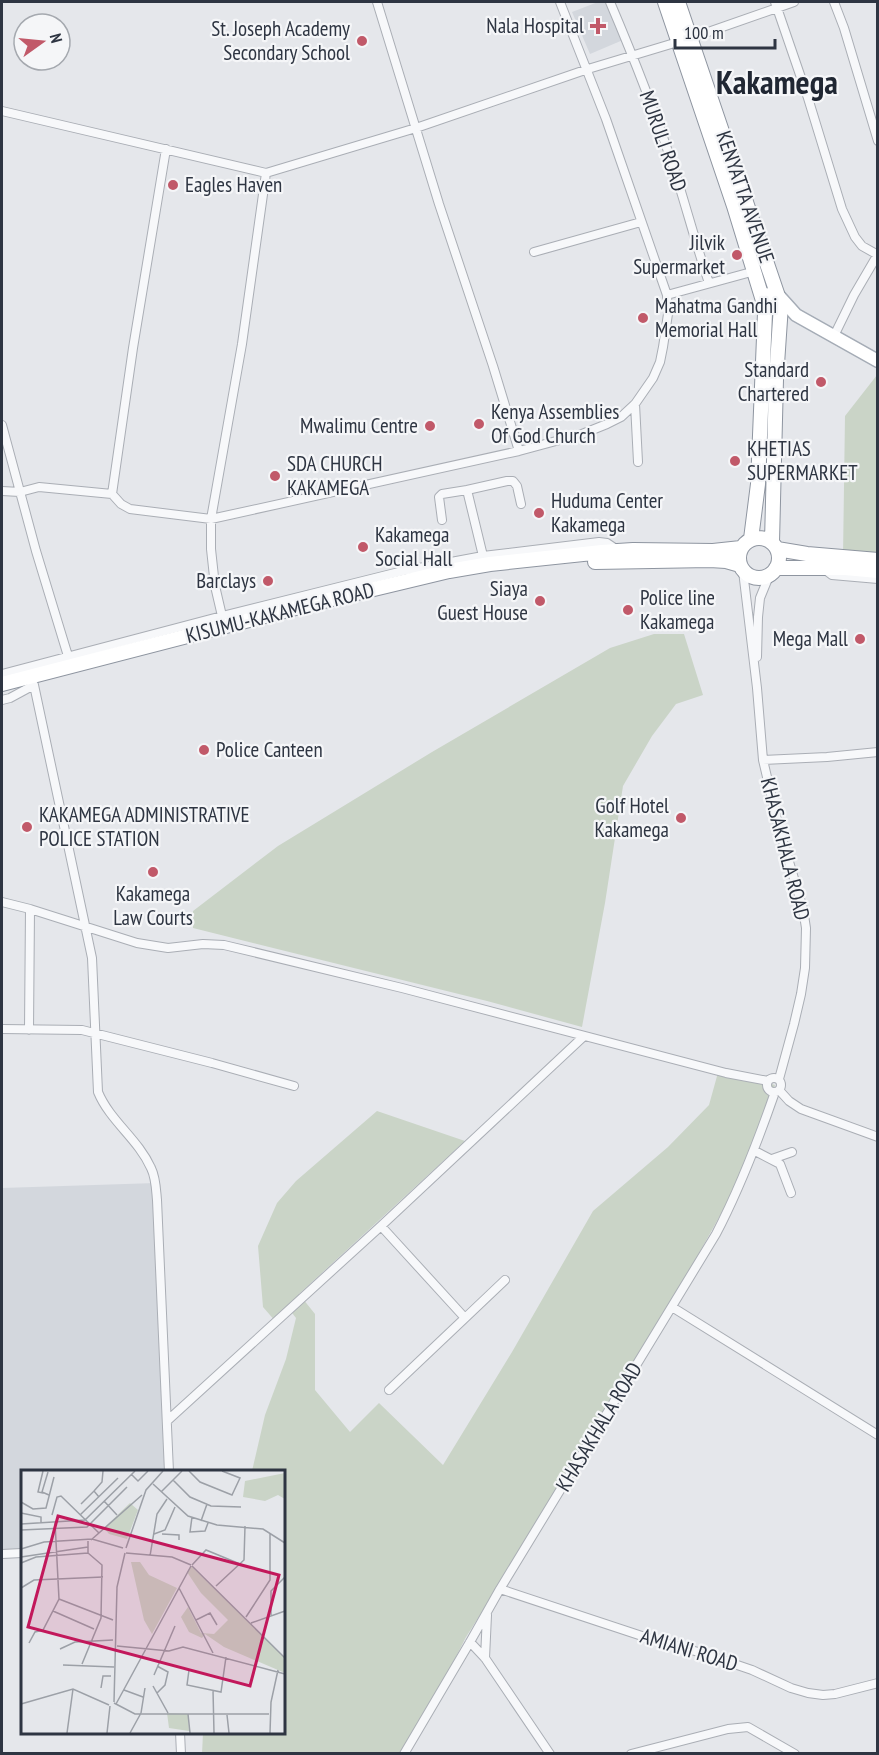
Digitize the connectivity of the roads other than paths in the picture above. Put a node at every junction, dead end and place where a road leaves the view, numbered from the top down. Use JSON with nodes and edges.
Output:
{"nodes":[{"id":1,"x":376,"y":2,"type":"edge"},
{"id":2,"x":560,"y":2,"type":"edge"},
{"id":3,"x":610,"y":2,"type":"edge"},
{"id":4,"x":665,"y":2,"type":"edge"},
{"id":5,"x":678,"y":2,"type":"edge"},
{"id":6,"x":794,"y":2,"type":"edge"},
{"id":7,"x":834,"y":2,"type":"edge"},
{"id":8,"x":776,"y":5,"type":"edge"},
{"id":9,"x":685,"y":40,"type":"junction"},
{"id":10,"x":633,"y":56,"type":"junction"},
{"id":11,"x":588,"y":69,"type":"junction"},
{"id":12,"x":2,"y":111,"type":"edge"},
{"id":13,"x":416,"y":128,"type":"junction"},
{"id":14,"x":878,"y":141,"type":"edge"},
{"id":15,"x":166,"y":149,"type":"junction"},
{"id":16,"x":266,"y":173,"type":"junction"},
{"id":17,"x":740,"y":204,"type":"junction"},
{"id":18,"x":641,"y":222,"type":"junction"},
{"id":19,"x":534,"y":252,"type":"dead end"},
{"id":20,"x":877,"y":255,"type":"edge"},
{"id":21,"x":754,"y":271,"type":"junction"},
{"id":22,"x":709,"y":283,"type":"junction"},
{"id":23,"x":762,"y":294,"type":"junction"},
{"id":24,"x":667,"y":295,"type":"junction"},
{"id":25,"x":778,"y":295,"type":"junction"},
{"id":26,"x":765,"y":314,"type":"junction"},
{"id":27,"x":796,"y":315,"type":"junction"},
{"id":28,"x":780,"y":316,"type":"junction"},
{"id":29,"x":834,"y":336,"type":"junction"},
{"id":30,"x":878,"y":361,"type":"edge"},
{"id":31,"x":636,"y":404,"type":"junction"},
{"id":32,"x":2,"y":425,"type":"edge"},
{"id":33,"x":519,"y":451,"type":"junction"},
{"id":34,"x":638,"y":462,"type":"dead end"},
{"id":35,"x":758,"y":484,"type":"junction"},
{"id":36,"x":773,"y":485,"type":"junction"},
{"id":37,"x":467,"y":490,"type":"junction"},
{"id":38,"x":2,"y":491,"type":"edge"},
{"id":39,"x":20,"y":492,"type":"junction"},
{"id":40,"x":112,"y":494,"type":"junction"},
{"id":41,"x":521,"y":504,"type":"dead end"},
{"id":42,"x":211,"y":519,"type":"junction"},
{"id":43,"x":442,"y":520,"type":"dead end"},
{"id":44,"x":746,"y":543,"type":"junction"},
{"id":45,"x":775,"y":545,"type":"junction"},
{"id":46,"x":618,"y":551,"type":"junction"},
{"id":47,"x":483,"y":556,"type":"junction"},
{"id":48,"x":878,"y":560,"type":"edge"},
{"id":49,"x":822,"y":567,"type":"junction"},
{"id":50,"x":742,"y":568,"type":"junction"},
{"id":51,"x":878,"y":571,"type":"edge"},
{"id":52,"x":772,"y":572,"type":"junction"},
{"id":53,"x":878,"y":579,"type":"edge"},
{"id":54,"x":272,"y":604,"type":"junction"},
{"id":55,"x":291,"y":609,"type":"junction"},
{"id":56,"x":222,"y":616,"type":"junction"},
{"id":57,"x":68,"y":656,"type":"junction"},
{"id":58,"x":2,"y":674,"type":"edge"},
{"id":59,"x":2,"y":684,"type":"edge"},
{"id":60,"x":34,"y":685,"type":"junction"},
{"id":61,"x":757,"y":688,"type":"junction"},
{"id":62,"x":2,"y":693,"type":"edge"},
{"id":63,"x":2,"y":700,"type":"edge"},
{"id":64,"x":878,"y":753,"type":"edge"},
{"id":65,"x":763,"y":760,"type":"junction"},
{"id":66,"x":2,"y":902,"type":"edge"},
{"id":67,"x":30,"y":909,"type":"junction"},
{"id":68,"x":86,"y":927,"type":"junction"},
{"id":69,"x":2,"y":1029,"type":"edge"},
{"id":70,"x":29,"y":1030,"type":"junction"},
{"id":71,"x":96,"y":1035,"type":"junction"},
{"id":72,"x":583,"y":1037,"type":"junction"},
{"id":73,"x":779,"y":1079,"type":"junction"},
{"id":74,"x":768,"y":1081,"type":"junction"},
{"id":75,"x":294,"y":1086,"type":"dead end"},
{"id":76,"x":777,"y":1091,"type":"junction"},
{"id":77,"x":878,"y":1137,"type":"edge"},
{"id":78,"x":755,"y":1151,"type":"junction"},
{"id":79,"x":792,"y":1152,"type":"dead end"},
{"id":80,"x":772,"y":1159,"type":"junction"},
{"id":81,"x":791,"y":1193,"type":"dead end"},
{"id":82,"x":381,"y":1226,"type":"junction"},
{"id":83,"x":505,"y":1280,"type":"dead end"},
{"id":84,"x":672,"y":1307,"type":"junction"},
{"id":85,"x":465,"y":1318,"type":"junction"},
{"id":86,"x":389,"y":1390,"type":"dead end"},
{"id":87,"x":167,"y":1421,"type":"junction"},
{"id":88,"x":878,"y":1435,"type":"edge"},
{"id":89,"x":169,"y":1470,"type":"edge"},
{"id":90,"x":21,"y":1553,"type":"edge"},
{"id":91,"x":2,"y":1554,"type":"edge"},
{"id":92,"x":500,"y":1589,"type":"junction"},
{"id":93,"x":487,"y":1613,"type":"junction"},
{"id":94,"x":471,"y":1642,"type":"junction"},
{"id":95,"x":485,"y":1658,"type":"junction"},
{"id":96,"x":878,"y":1683,"type":"edge"},
{"id":97,"x":180,"y":1734,"type":"edge"},
{"id":98,"x":181,"y":1754,"type":"edge"},
{"id":99,"x":404,"y":1754,"type":"edge"},
{"id":100,"x":550,"y":1754,"type":"edge"},
{"id":101,"x":631,"y":1754,"type":"edge"},
{"id":102,"x":795,"y":1754,"type":"edge"}],
"edges":[{"from":1,"to":13,"type":"street"},
{"from":2,"to":11,"type":"street"},
{"from":3,"to":10,"type":"street","name":"MURULI ROAD"},
{"from":4,"to":9,"type":"highway","name":"KENYATTA AVENUE"},
{"from":5,"to":9,"type":"highway","name":"KENYATTA AVENUE"},
{"from":6,"to":8,"type":"street"},
{"from":7,"to":14,"type":"street"},
{"from":8,"to":9,"type":"street"},
{"from":8,"to":20,"type":"street"},
{"from":9,"to":10,"type":"street"},
{"from":9,"to":17,"type":"highway","name":"KENYATTA AVENUE"},
{"from":10,"to":11,"type":"street"},
{"from":10,"to":22,"type":"street","name":"MURULI ROAD"},
{"from":11,"to":13,"type":"street"},
{"from":11,"to":18,"type":"street"},
{"from":12,"to":15,"type":"street"},
{"from":13,"to":16,"type":"street"},
{"from":13,"to":33,"type":"street"},
{"from":15,"to":16,"type":"street"},
{"from":15,"to":40,"type":"street"},
{"from":16,"to":42,"type":"street"},
{"from":17,"to":21,"type":"highway","name":"KENYATTA AVENUE"},
{"from":17,"to":25,"type":"highway","name":"KENYATTA AVENUE"},
{"from":18,"to":19,"type":"street"},
{"from":18,"to":24,"type":"street"},
{"from":20,"to":29,"type":"street"},
{"from":21,"to":22,"type":"street"},
{"from":21,"to":23,"type":"highway","name":"KENYATTA AVENUE"},
{"from":22,"to":24,"type":"street"},
{"from":23,"to":25,"type":"main road"},
{"from":23,"to":26,"type":"highway","name":"KENYATTA AVENUE"},
{"from":24,"to":31,"type":"street"},
{"from":25,"to":27,"type":"main road"},
{"from":25,"to":28,"type":"highway","name":"KENYATTA AVENUE"},
{"from":26,"to":28,"type":"main road"},
{"from":26,"to":35,"type":"highway","name":"KENYATTA AVENUE"},
{"from":27,"to":28,"type":"main road"},
{"from":27,"to":29,"type":"main road"},
{"from":28,"to":36,"type":"highway","name":"KENYATTA AVENUE"},
{"from":29,"to":30,"type":"main road"},
{"from":31,"to":33,"type":"street"},
{"from":31,"to":34,"type":"street"},
{"from":32,"to":39,"type":"street"},
{"from":33,"to":42,"type":"street"},
{"from":35,"to":36,"type":"highway"},
{"from":35,"to":44,"type":"highway","name":"KENYATTA AVENUE"},
{"from":36,"to":45,"type":"highway","name":"KENYATTA AVENUE"},
{"from":37,"to":41,"type":"street"},
{"from":37,"to":43,"type":"street"},
{"from":37,"to":47,"type":"street"},
{"from":38,"to":39,"type":"street"},
{"from":39,"to":40,"type":"street"},
{"from":39,"to":57,"type":"street"},
{"from":40,"to":42,"type":"street"},
{"from":42,"to":56,"type":"street"},
{"from":44,"to":45,"type":"highway"},
{"from":44,"to":46,"type":"highway","name":"KISUMU-KAKAMEGA ROAD"},
{"from":44,"to":50,"type":"highway"},
{"from":45,"to":48,"type":"highway"},
{"from":45,"to":52,"type":"highway"},
{"from":46,"to":47,"type":"street"},
{"from":46,"to":55,"type":"highway","name":"KISUMU-KAKAMEGA ROAD"},
{"from":47,"to":54,"type":"street"},
{"from":49,"to":51,"type":"highway"},
{"from":49,"to":52,"type":"highway"},
{"from":49,"to":53,"type":"street"},
{"from":50,"to":52,"type":"highway"},
{"from":50,"to":60,"type":"highway","name":"KISUMU-KAKAMEGA ROAD"},
{"from":50,"to":61,"type":"street"},
{"from":52,"to":61,"type":"street"},
{"from":54,"to":55,"type":"street"},
{"from":54,"to":56,"type":"street"},
{"from":55,"to":59,"type":"highway","name":"KISUMU-KAKAMEGA ROAD"},
{"from":56,"to":57,"type":"street"},
{"from":57,"to":58,"type":"street"},
{"from":60,"to":62,"type":"highway","name":"KISUMU-KAKAMEGA ROAD"},
{"from":60,"to":63,"type":"street"},
{"from":60,"to":68,"type":"street"},
{"from":61,"to":65,"type":"street","name":"KHASAKHALA ROAD"},
{"from":64,"to":65,"type":"street"},
{"from":65,"to":73,"type":"street","name":"KHASAKHALA ROAD"},
{"from":66,"to":67,"type":"street"},
{"from":67,"to":68,"type":"street"},
{"from":67,"to":70,"type":"street"},
{"from":68,"to":71,"type":"street"},
{"from":68,"to":72,"type":"street"},
{"from":69,"to":70,"type":"street"},
{"from":70,"to":71,"type":"street"},
{"from":71,"to":75,"type":"street"},
{"from":71,"to":87,"type":"street"},
{"from":72,"to":74,"type":"street"},
{"from":72,"to":82,"type":"street"},
{"from":73,"to":74,"type":"street"},
{"from":73,"to":76,"type":"street"},
{"from":74,"to":76,"type":"street"},
{"from":76,"to":77,"type":"street"},
{"from":76,"to":78,"type":"street","name":"KHASAKHALA ROAD"},
{"from":78,"to":80,"type":"street"},
{"from":78,"to":84,"type":"street","name":"KHASAKHALA ROAD"},
{"from":79,"to":80,"type":"street"},
{"from":80,"to":81,"type":"street"},
{"from":82,"to":85,"type":"street"},
{"from":82,"to":87,"type":"street"},
{"from":83,"to":85,"type":"street"},
{"from":84,"to":88,"type":"street"},
{"from":84,"to":92,"type":"street","name":"KHASAKHALA ROAD"},
{"from":85,"to":86,"type":"street"},
{"from":87,"to":89,"type":"street"},
{"from":90,"to":91,"type":"street"},
{"from":92,"to":93,"type":"street","name":"KHASAKHALA ROAD"},
{"from":92,"to":96,"type":"street","name":"AMIANI ROAD"},
{"from":93,"to":94,"type":"street","name":"KHASAKHALA ROAD"},
{"from":93,"to":95,"type":"street"},
{"from":94,"to":95,"type":"street"},
{"from":94,"to":99,"type":"street","name":"KHASAKHALA ROAD"},
{"from":95,"to":100,"type":"street"},
{"from":97,"to":98,"type":"street"},
{"from":101,"to":102,"type":"street"}]}
